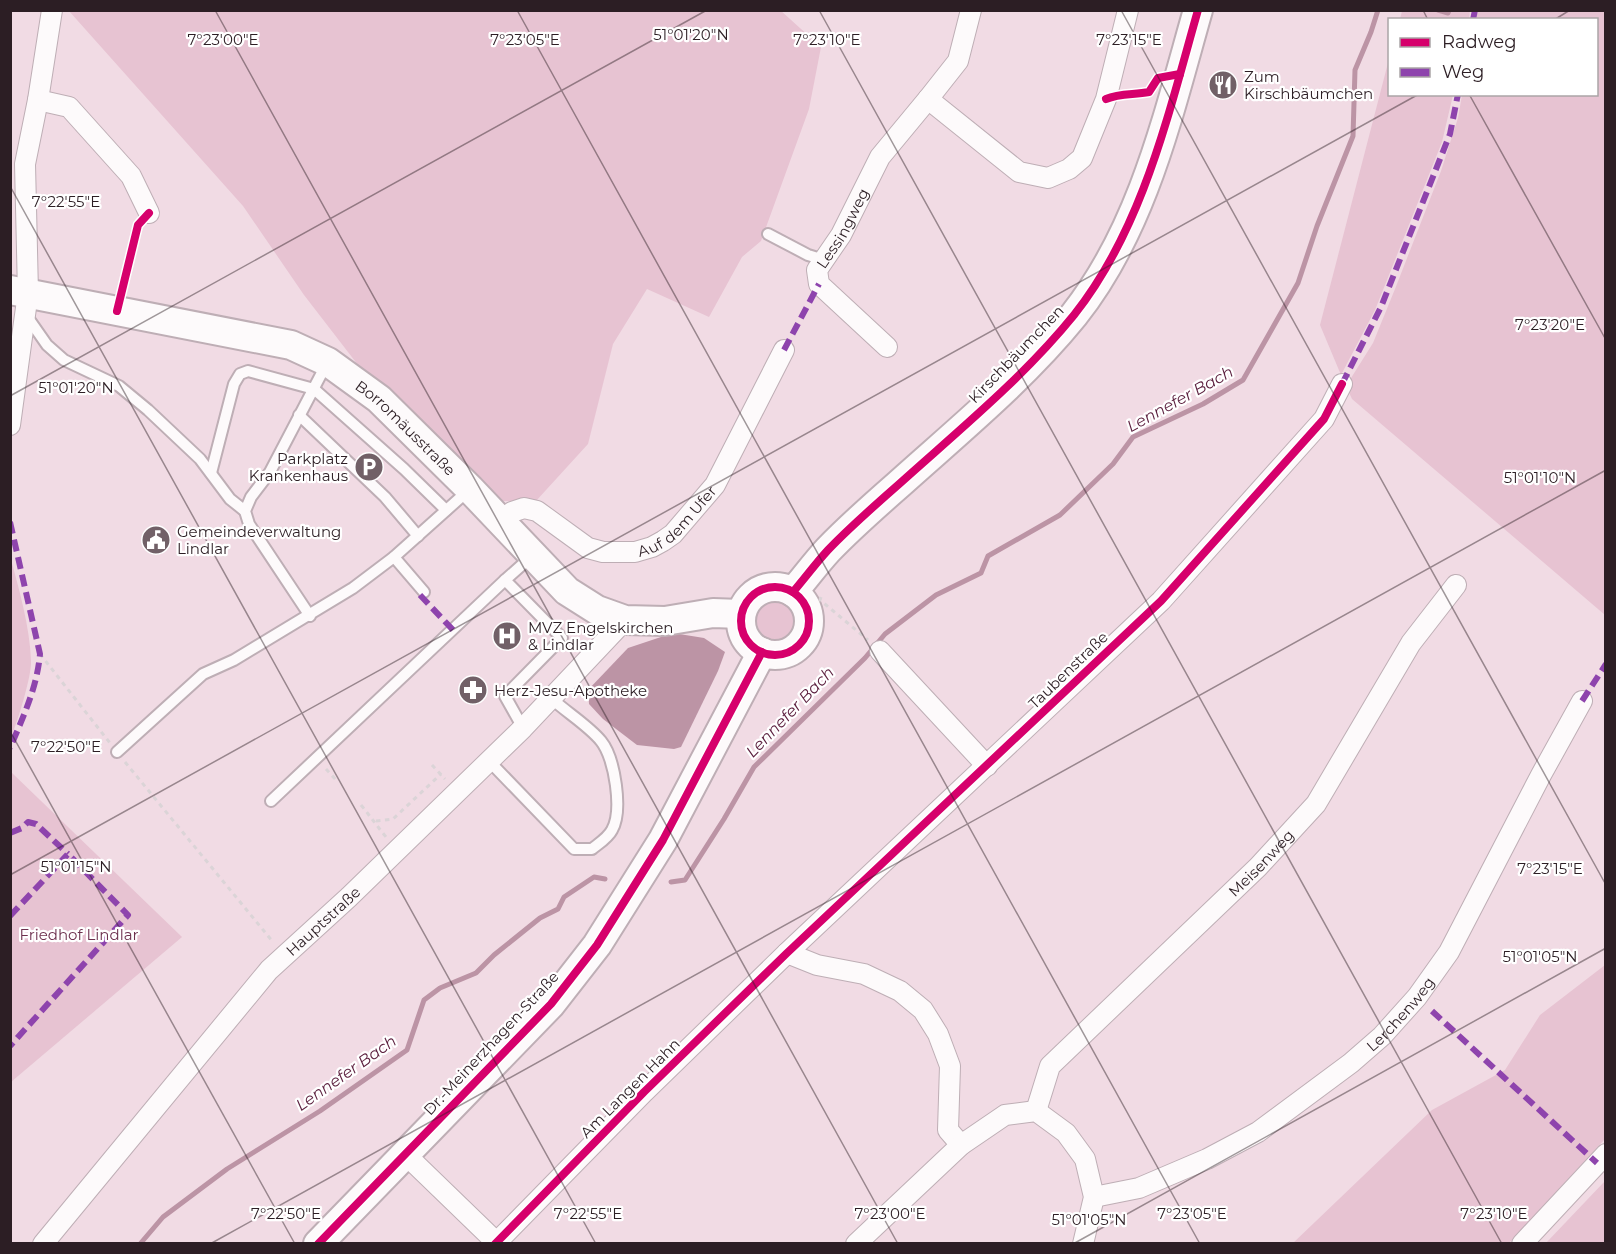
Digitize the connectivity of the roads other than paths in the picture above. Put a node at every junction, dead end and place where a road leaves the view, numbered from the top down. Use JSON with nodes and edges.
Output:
{"nodes":[{"id":1,"x":52,"y":10,"type":"edge"},
{"id":2,"x":971,"y":10,"type":"edge"},
{"id":3,"x":1128,"y":10,"type":"edge"},
{"id":4,"x":1198,"y":10,"type":"edge"},
{"id":5,"x":928,"y":99,"type":"junction"},
{"id":6,"x":38,"y":100,"type":"junction"},
{"id":7,"x":149,"y":213,"type":"dead end"},
{"id":8,"x":768,"y":234,"type":"dead end"},
{"id":9,"x":824,"y":260,"type":"junction"},
{"id":10,"x":22,"y":299,"type":"edge"},
{"id":11,"x":887,"y":346,"type":"dead end"},
{"id":12,"x":784,"y":350,"type":"dead end"},
{"id":13,"x":328,"y":362,"type":"junction"},
{"id":14,"x":1342,"y":384,"type":"dead end"},
{"id":15,"x":13,"y":388,"type":"edge"},
{"id":16,"x":314,"y":389,"type":"junction"},
{"id":17,"x":299,"y":415,"type":"junction"},
{"id":18,"x":10,"y":425,"type":"edge"},
{"id":19,"x":211,"y":473,"type":"junction"},
{"id":20,"x":470,"y":489,"type":"junction"},
{"id":21,"x":446,"y":510,"type":"junction"},
{"id":22,"x":245,"y":511,"type":"junction"},
{"id":23,"x":501,"y":521,"type":"junction"},
{"id":24,"x":418,"y":536,"type":"junction"},
{"id":25,"x":532,"y":556,"type":"junction"},
{"id":26,"x":394,"y":557,"type":"junction"},
{"id":27,"x":505,"y":580,"type":"junction"},
{"id":28,"x":1456,"y":585,"type":"dead end"},
{"id":29,"x":424,"y":592,"type":"dead end"},
{"id":30,"x":793,"y":592,"type":"junction"},
{"id":31,"x":741,"y":614,"type":"junction"},
{"id":32,"x":310,"y":616,"type":"junction"},
{"id":33,"x":626,"y":620,"type":"junction"},
{"id":34,"x":875,"y":646,"type":"road end"},
{"id":35,"x":762,"y":652,"type":"junction"},
{"id":36,"x":551,"y":698,"type":"junction"},
{"id":37,"x":1582,"y":701,"type":"dead end"},
{"id":38,"x":523,"y":728,"type":"junction"},
{"id":39,"x":117,"y":752,"type":"road end"},
{"id":40,"x":489,"y":761,"type":"junction"},
{"id":41,"x":987,"y":766,"type":"junction"},
{"id":42,"x":272,"y":801,"type":"dead end"},
{"id":43,"x":786,"y":953,"type":"junction"},
{"id":44,"x":1036,"y":1111,"type":"junction"},
{"id":45,"x":961,"y":1145,"type":"junction"},
{"id":46,"x":404,"y":1153,"type":"junction"},
{"id":47,"x":1605,"y":1154,"type":"edge"},
{"id":48,"x":1094,"y":1197,"type":"junction"},
{"id":49,"x":496,"y":1243,"type":"edge"},
{"id":50,"x":43,"y":1244,"type":"edge"},
{"id":51,"x":318,"y":1244,"type":"edge"},
{"id":52,"x":856,"y":1244,"type":"edge"},
{"id":53,"x":1083,"y":1244,"type":"edge"},
{"id":54,"x":1522,"y":1244,"type":"edge"}],
"edges":[{"from":1,"to":6,"type":"street"},
{"from":2,"to":5,"type":"street","name":"Lessingweg"},
{"from":3,"to":5,"type":"street"},
{"from":4,"to":30,"type":"main road","name":"Kirschbäumchen"},
{"from":5,"to":9,"type":"street","name":"Lessingweg"},
{"from":6,"to":7,"type":"street"},
{"from":6,"to":10,"type":"street"},
{"from":8,"to":9,"type":"lane"},
{"from":9,"to":11,"type":"street","name":"Lessingweg"},
{"from":10,"to":13,"type":"main road","name":"Borromäusstraße"},
{"from":10,"to":15,"type":"street"},
{"from":10,"to":19,"type":"lane"},
{"from":12,"to":23,"type":"street","name":"Auf dem Ufer"},
{"from":13,"to":16,"type":"lane"},
{"from":13,"to":20,"type":"main road","name":"Borromäusstraße"},
{"from":14,"to":41,"type":"street","name":"Taubenstraße"},
{"from":15,"to":18,"type":"street"},
{"from":16,"to":17,"type":"lane"},
{"from":16,"to":19,"type":"lane"},
{"from":16,"to":21,"type":"lane"},
{"from":17,"to":22,"type":"lane"},
{"from":17,"to":24,"type":"lane"},
{"from":19,"to":22,"type":"lane"},
{"from":20,"to":21,"type":"lane"},
{"from":20,"to":23,"type":"main road","name":"Borromäusstraße"},
{"from":21,"to":24,"type":"lane"},
{"from":22,"to":32,"type":"lane"},
{"from":23,"to":25,"type":"main road","name":"Borromäusstraße"},
{"from":24,"to":26,"type":"lane"},
{"from":25,"to":27,"type":"lane"},
{"from":25,"to":33,"type":"main road","name":"Borromäusstraße"},
{"from":26,"to":29,"type":"lane"},
{"from":26,"to":32,"type":"lane"},
{"from":27,"to":38,"type":"lane"},
{"from":27,"to":42,"type":"lane"},
{"from":28,"to":44,"type":"street","name":"Meisenweg"},
{"from":30,"to":31,"type":"main road"},
{"from":30,"to":35,"type":"main road"},
{"from":31,"to":33,"type":"main road","name":"Borromäusstraße"},
{"from":31,"to":35,"type":"main road"},
{"from":32,"to":39,"type":"lane"},
{"from":33,"to":36,"type":"street","name":"Hauptstraße"},
{"from":34,"to":41,"type":"street"},
{"from":35,"to":46,"type":"main road","name":"Dr.-Meinerzhagen-Straße"},
{"from":36,"to":38,"type":"street","name":"Hauptstraße"},
{"from":36,"to":40,"type":"lane"},
{"from":37,"to":48,"type":"street","name":"Lerchenweg"},
{"from":38,"to":40,"type":"street","name":"Hauptstraße"},
{"from":40,"to":50,"type":"street","name":"Hauptstraße"},
{"from":41,"to":43,"type":"street","name":"Taubenstraße"},
{"from":43,"to":45,"type":"street"},
{"from":43,"to":49,"type":"street","name":"Am Langen Hahn"},
{"from":44,"to":45,"type":"street"},
{"from":44,"to":48,"type":"street"},
{"from":45,"to":52,"type":"street"},
{"from":46,"to":49,"type":"street","name":"Am Langen Hahn"},
{"from":46,"to":51,"type":"main road","name":"Dr.-Meinerzhagen-Straße"},
{"from":47,"to":54,"type":"street"},
{"from":48,"to":53,"type":"street"}]}
